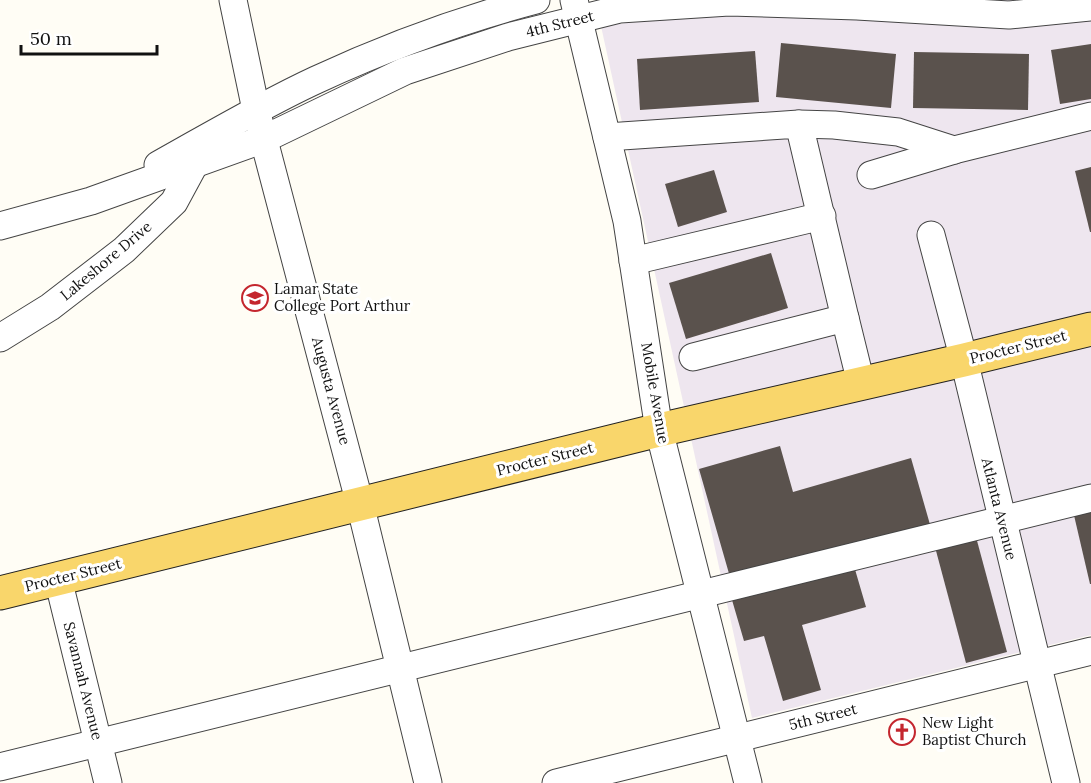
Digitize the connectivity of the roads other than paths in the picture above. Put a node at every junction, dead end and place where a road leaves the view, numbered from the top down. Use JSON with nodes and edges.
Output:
{"nodes":[{"id":1,"x":233,"y":0,"type":"edge"},
{"id":2,"x":536,"y":0,"type":"edge"},
{"id":3,"x":857,"y":3,"type":"edge"},
{"id":4,"x":1091,"y":7,"type":"edge"},
{"id":5,"x":577,"y":10,"type":"edge"},
{"id":6,"x":256,"y":110,"type":"junction"},
{"id":7,"x":1091,"y":116,"type":"edge"},
{"id":8,"x":799,"y":124,"type":"junction"},
{"id":9,"x":607,"y":137,"type":"junction"},
{"id":10,"x":264,"y":139,"type":"junction"},
{"id":11,"x":954,"y":150,"type":"junction"},
{"id":12,"x":194,"y":165,"type":"junction"},
{"id":13,"x":871,"y":175,"type":"dead end"},
{"id":14,"x":91,"y":201,"type":"junction"},
{"id":15,"x":822,"y":216,"type":"junction"},
{"id":16,"x":0,"y":226,"type":"edge"},
{"id":17,"x":932,"y":235,"type":"dead end"},
{"id":18,"x":633,"y":261,"type":"junction"},
{"id":19,"x":845,"y":318,"type":"junction"},
{"id":20,"x":1091,"y":329,"type":"edge"},
{"id":21,"x":0,"y":338,"type":"edge"},
{"id":22,"x":693,"y":357,"type":"dead end"},
{"id":23,"x":964,"y":360,"type":"junction"},
{"id":24,"x":861,"y":383,"type":"junction"},
{"id":25,"x":659,"y":430,"type":"junction"},
{"id":26,"x":1091,"y":498,"type":"edge"},
{"id":27,"x":360,"y":504,"type":"junction"},
{"id":28,"x":1002,"y":521,"type":"junction"},
{"id":29,"x":58,"y":579,"type":"junction"},
{"id":30,"x":0,"y":594,"type":"edge"},
{"id":31,"x":702,"y":594,"type":"junction"},
{"id":32,"x":1091,"y":651,"type":"edge"},
{"id":33,"x":1038,"y":664,"type":"junction"},
{"id":34,"x":400,"y":667,"type":"junction"},
{"id":35,"x":737,"y":738,"type":"junction"},
{"id":36,"x":98,"y":743,"type":"junction"},
{"id":37,"x":0,"y":767,"type":"edge"},
{"id":38,"x":108,"y":783,"type":"edge"},
{"id":39,"x":428,"y":783,"type":"edge"},
{"id":40,"x":556,"y":783,"type":"edge"},
{"id":41,"x":748,"y":783,"type":"edge"},
{"id":42,"x":1066,"y":783,"type":"edge"}],
"edges":[{"from":1,"to":6,"type":"street","name":"Augusta Avenue"},
{"from":2,"to":6,"type":"street","name":"4th Street"},
{"from":3,"to":4,"type":"street","name":"4th Street"},
{"from":3,"to":5,"type":"street","name":"4th Street"},
{"from":5,"to":9,"type":"street","name":"Mobile Avenue"},
{"from":5,"to":10,"type":"street","name":"4th Street"},
{"from":6,"to":10,"type":"street","name":"Augusta Avenue"},
{"from":6,"to":14,"type":"street"},
{"from":7,"to":11,"type":"street"},
{"from":8,"to":9,"type":"street"},
{"from":8,"to":11,"type":"street"},
{"from":8,"to":15,"type":"street"},
{"from":9,"to":18,"type":"street","name":"Mobile Avenue"},
{"from":10,"to":12,"type":"street"},
{"from":10,"to":27,"type":"street","name":"Augusta Avenue"},
{"from":11,"to":13,"type":"street"},
{"from":12,"to":14,"type":"street"},
{"from":12,"to":21,"type":"street","name":"Lakeshore Drive"},
{"from":14,"to":16,"type":"street"},
{"from":15,"to":18,"type":"street"},
{"from":15,"to":19,"type":"street"},
{"from":17,"to":23,"type":"street","name":"Atlanta Avenue"},
{"from":18,"to":25,"type":"street","name":"Mobile Avenue"},
{"from":19,"to":22,"type":"street"},
{"from":19,"to":24,"type":"street"},
{"from":20,"to":23,"type":"main road","name":"Procter Street"},
{"from":23,"to":24,"type":"main road","name":"Procter Street"},
{"from":23,"to":28,"type":"street","name":"Atlanta Avenue"},
{"from":24,"to":25,"type":"main road","name":"Procter Street"},
{"from":25,"to":27,"type":"main road","name":"Procter Street"},
{"from":25,"to":31,"type":"street","name":"Mobile Avenue"},
{"from":26,"to":28,"type":"street"},
{"from":27,"to":29,"type":"main road","name":"Procter Street"},
{"from":27,"to":34,"type":"street","name":"Augusta Avenue"},
{"from":28,"to":31,"type":"street"},
{"from":28,"to":33,"type":"street","name":"Atlanta Avenue"},
{"from":29,"to":30,"type":"main road","name":"Procter Street"},
{"from":29,"to":36,"type":"street","name":"Savannah Avenue"},
{"from":31,"to":34,"type":"street"},
{"from":31,"to":35,"type":"street","name":"Mobile Avenue"},
{"from":32,"to":33,"type":"street","name":"5th Street"},
{"from":33,"to":35,"type":"street","name":"5th Street"},
{"from":33,"to":42,"type":"street","name":"Atlanta Avenue"},
{"from":34,"to":36,"type":"street"},
{"from":34,"to":39,"type":"street","name":"Augusta Avenue"},
{"from":35,"to":40,"type":"street","name":"5th Street"},
{"from":35,"to":41,"type":"street","name":"Mobile Avenue"},
{"from":36,"to":37,"type":"street"},
{"from":36,"to":38,"type":"street","name":"Savannah Avenue"}]}
